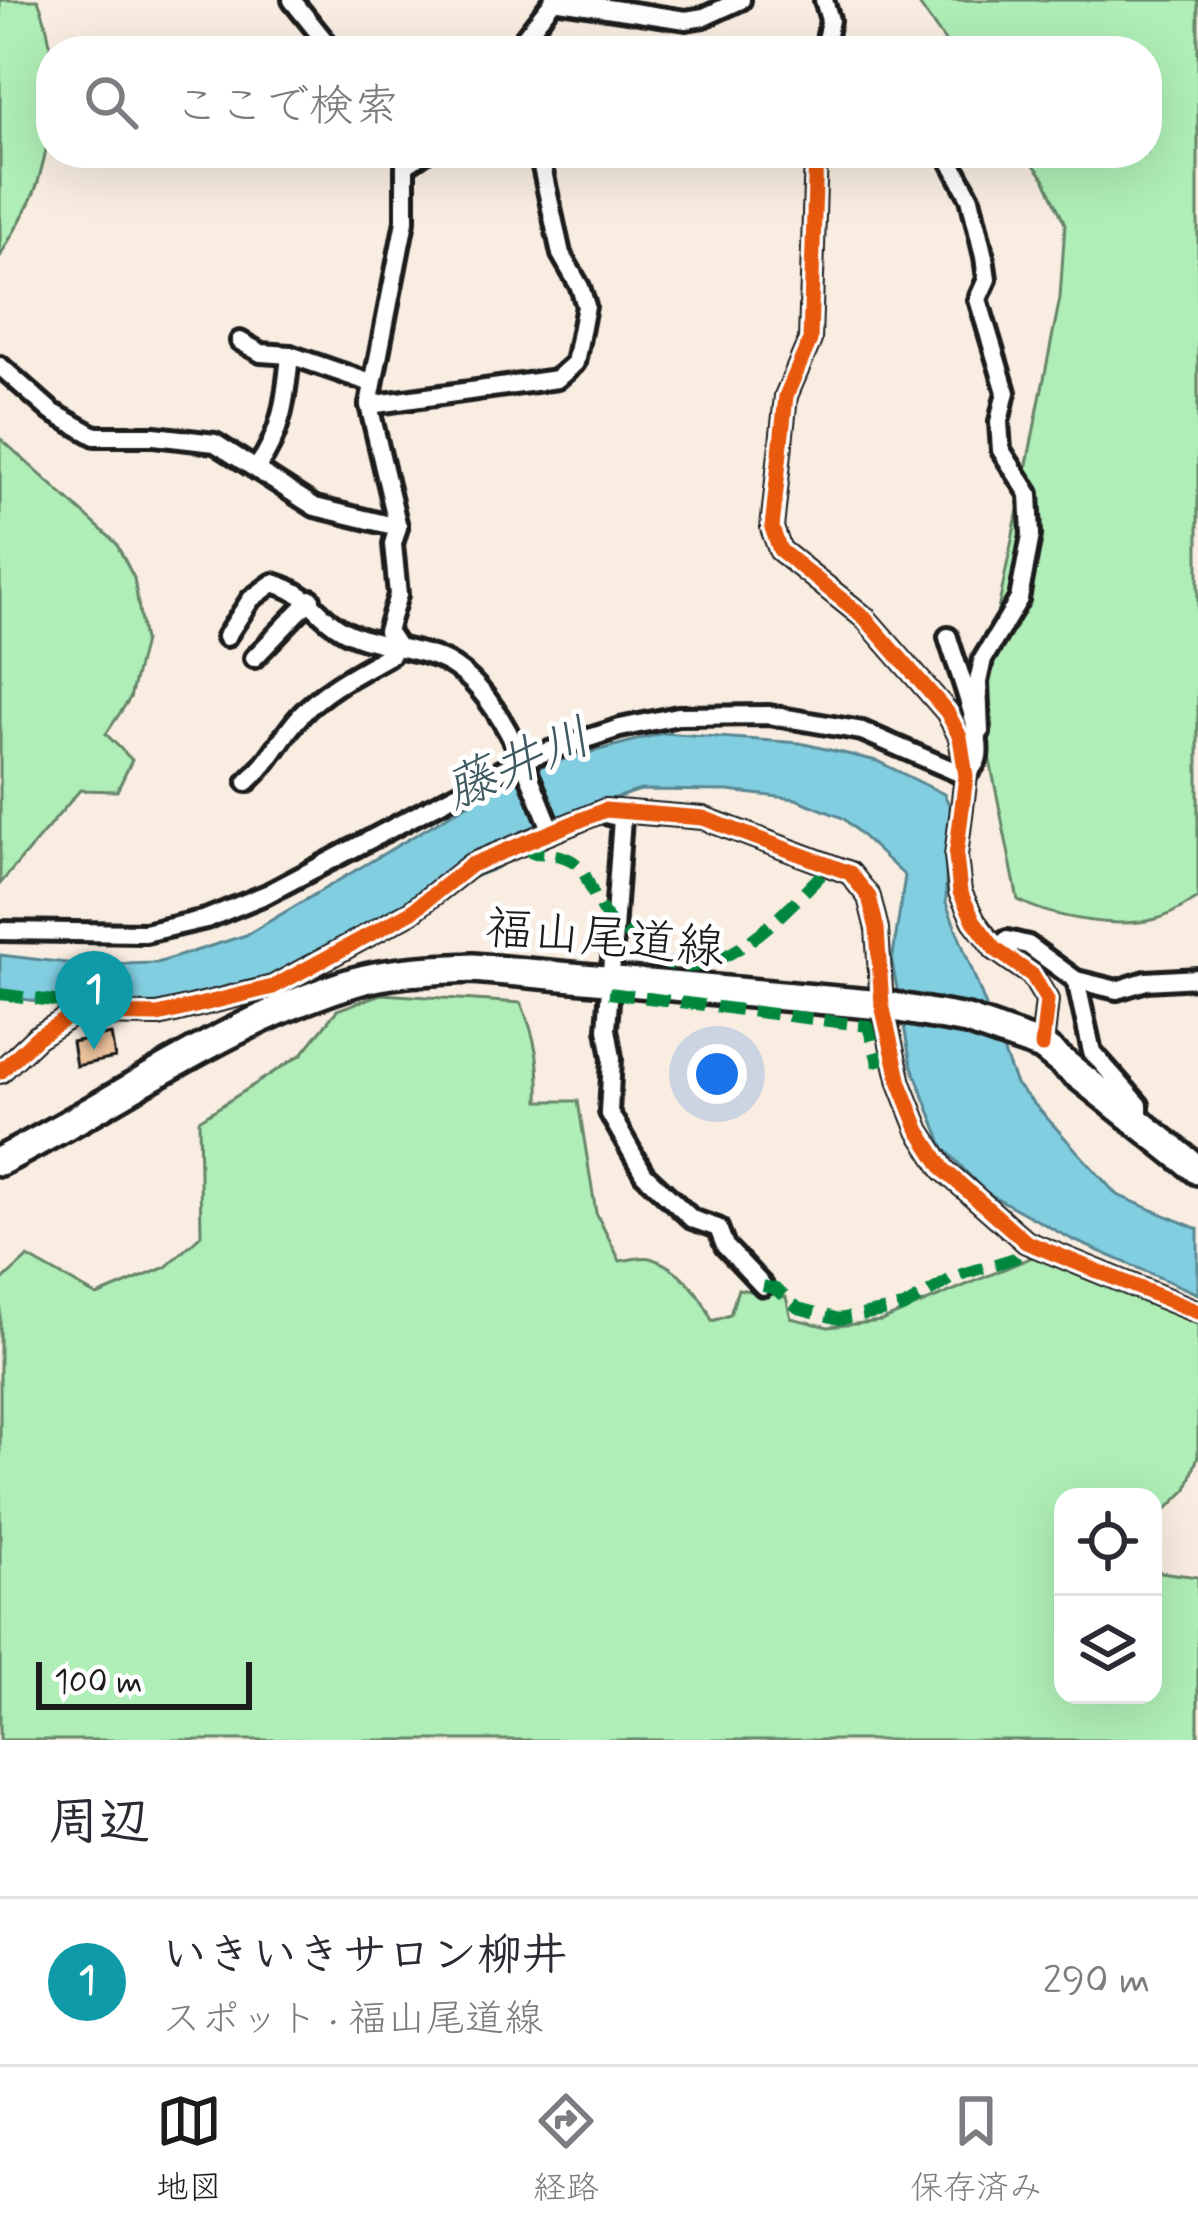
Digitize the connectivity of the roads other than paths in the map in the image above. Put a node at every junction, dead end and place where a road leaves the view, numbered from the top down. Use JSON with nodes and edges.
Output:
{"nodes":[{"id":1,"x":292,"y":0,"type":"edge"},
{"id":2,"x":554,"y":0,"type":"edge"},
{"id":3,"x":741,"y":0,"type":"edge"},
{"id":4,"x":824,"y":0,"type":"edge"},
{"id":5,"x":321,"y":36,"type":"edge"},
{"id":6,"x":526,"y":36,"type":"edge"},
{"id":7,"x":831,"y":36,"type":"edge"},
{"id":8,"x":404,"y":168,"type":"edge"},
{"id":9,"x":541,"y":168,"type":"edge"},
{"id":10,"x":816,"y":168,"type":"edge"},
{"id":11,"x":954,"y":168,"type":"edge"},
{"id":12,"x":241,"y":341,"type":"dead end"},
{"id":13,"x":290,"y":356,"type":"junction"},
{"id":14,"x":0,"y":366,"type":"edge"},
{"id":15,"x":371,"y":383,"type":"junction"},
{"id":16,"x":369,"y":404,"type":"junction"},
{"id":17,"x":256,"y":467,"type":"junction"},
{"id":18,"x":398,"y":527,"type":"junction"},
{"id":19,"x":311,"y":599,"type":"junction"},
{"id":20,"x":226,"y":637,"type":"dead end"},
{"id":21,"x":948,"y":637,"type":"dead end"},
{"id":22,"x":397,"y":646,"type":"junction"},
{"id":23,"x":254,"y":658,"type":"dead end"},
{"id":24,"x":980,"y":732,"type":"junction"},
{"id":25,"x":521,"y":760,"type":"junction"},
{"id":26,"x":966,"y":776,"type":"junction"},
{"id":27,"x":247,"y":782,"type":"dead end"},
{"id":28,"x":605,"y":810,"type":"junction"},
{"id":29,"x":553,"y":831,"type":"junction"},
{"id":30,"x":0,"y":931,"type":"edge"},
{"id":31,"x":995,"y":949,"type":"junction"},
{"id":32,"x":1198,"y":978,"type":"edge"},
{"id":33,"x":609,"y":980,"type":"junction"},
{"id":34,"x":1076,"y":980,"type":"junction"},
{"id":35,"x":273,"y":987,"type":"junction"},
{"id":36,"x":887,"y":1006,"type":"junction"},
{"id":37,"x":260,"y":1018,"type":"junction"},
{"id":38,"x":1033,"y":1042,"type":"junction"},
{"id":39,"x":0,"y":1072,"type":"edge"},
{"id":40,"x":1138,"y":1121,"type":"junction"},
{"id":41,"x":0,"y":1161,"type":"edge"},
{"id":42,"x":1198,"y":1170,"type":"edge"},
{"id":43,"x":763,"y":1286,"type":"dead end"},
{"id":44,"x":1198,"y":1312,"type":"edge"}],
"edges":[{"from":1,"to":5,"type":"street"},
{"from":2,"to":3,"type":"street"},
{"from":2,"to":6,"type":"street"},
{"from":4,"to":7,"type":"street"},
{"from":8,"to":15,"type":"street"},
{"from":9,"to":16,"type":"street"},
{"from":10,"to":26,"type":"street"},
{"from":11,"to":24,"type":"street"},
{"from":12,"to":13,"type":"street"},
{"from":13,"to":15,"type":"street"},
{"from":13,"to":17,"type":"street"},
{"from":14,"to":17,"type":"street"},
{"from":15,"to":16,"type":"street"},
{"from":16,"to":18,"type":"street"},
{"from":17,"to":18,"type":"street"},
{"from":18,"to":22,"type":"street"},
{"from":19,"to":20,"type":"street"},
{"from":19,"to":22,"type":"street"},
{"from":19,"to":23,"type":"street"},
{"from":21,"to":24,"type":"street"},
{"from":22,"to":25,"type":"street"},
{"from":22,"to":27,"type":"street"},
{"from":24,"to":26,"type":"street"},
{"from":25,"to":26,"type":"street"},
{"from":25,"to":29,"type":"street"},
{"from":25,"to":30,"type":"street"},
{"from":26,"to":31,"type":"street"},
{"from":28,"to":29,"type":"street"},
{"from":28,"to":33,"type":"street"},
{"from":28,"to":36,"type":"street"},
{"from":29,"to":35,"type":"street"},
{"from":31,"to":34,"type":"street"},
{"from":31,"to":38,"type":"street"},
{"from":32,"to":34,"type":"street"},
{"from":33,"to":36,"type":"main road","name":"福山尾道線"},
{"from":33,"to":37,"type":"main road","name":"福山尾道線"},
{"from":33,"to":43,"type":"street"},
{"from":34,"to":40,"type":"street"},
{"from":35,"to":37,"type":"street"},
{"from":35,"to":39,"type":"street"},
{"from":36,"to":38,"type":"main road","name":"福山尾道線"},
{"from":36,"to":44,"type":"street"},
{"from":37,"to":41,"type":"main road","name":"福山尾道線"},
{"from":38,"to":40,"type":"main road","name":"福山尾道線"},
{"from":40,"to":42,"type":"main road","name":"福山尾道線"}]}
